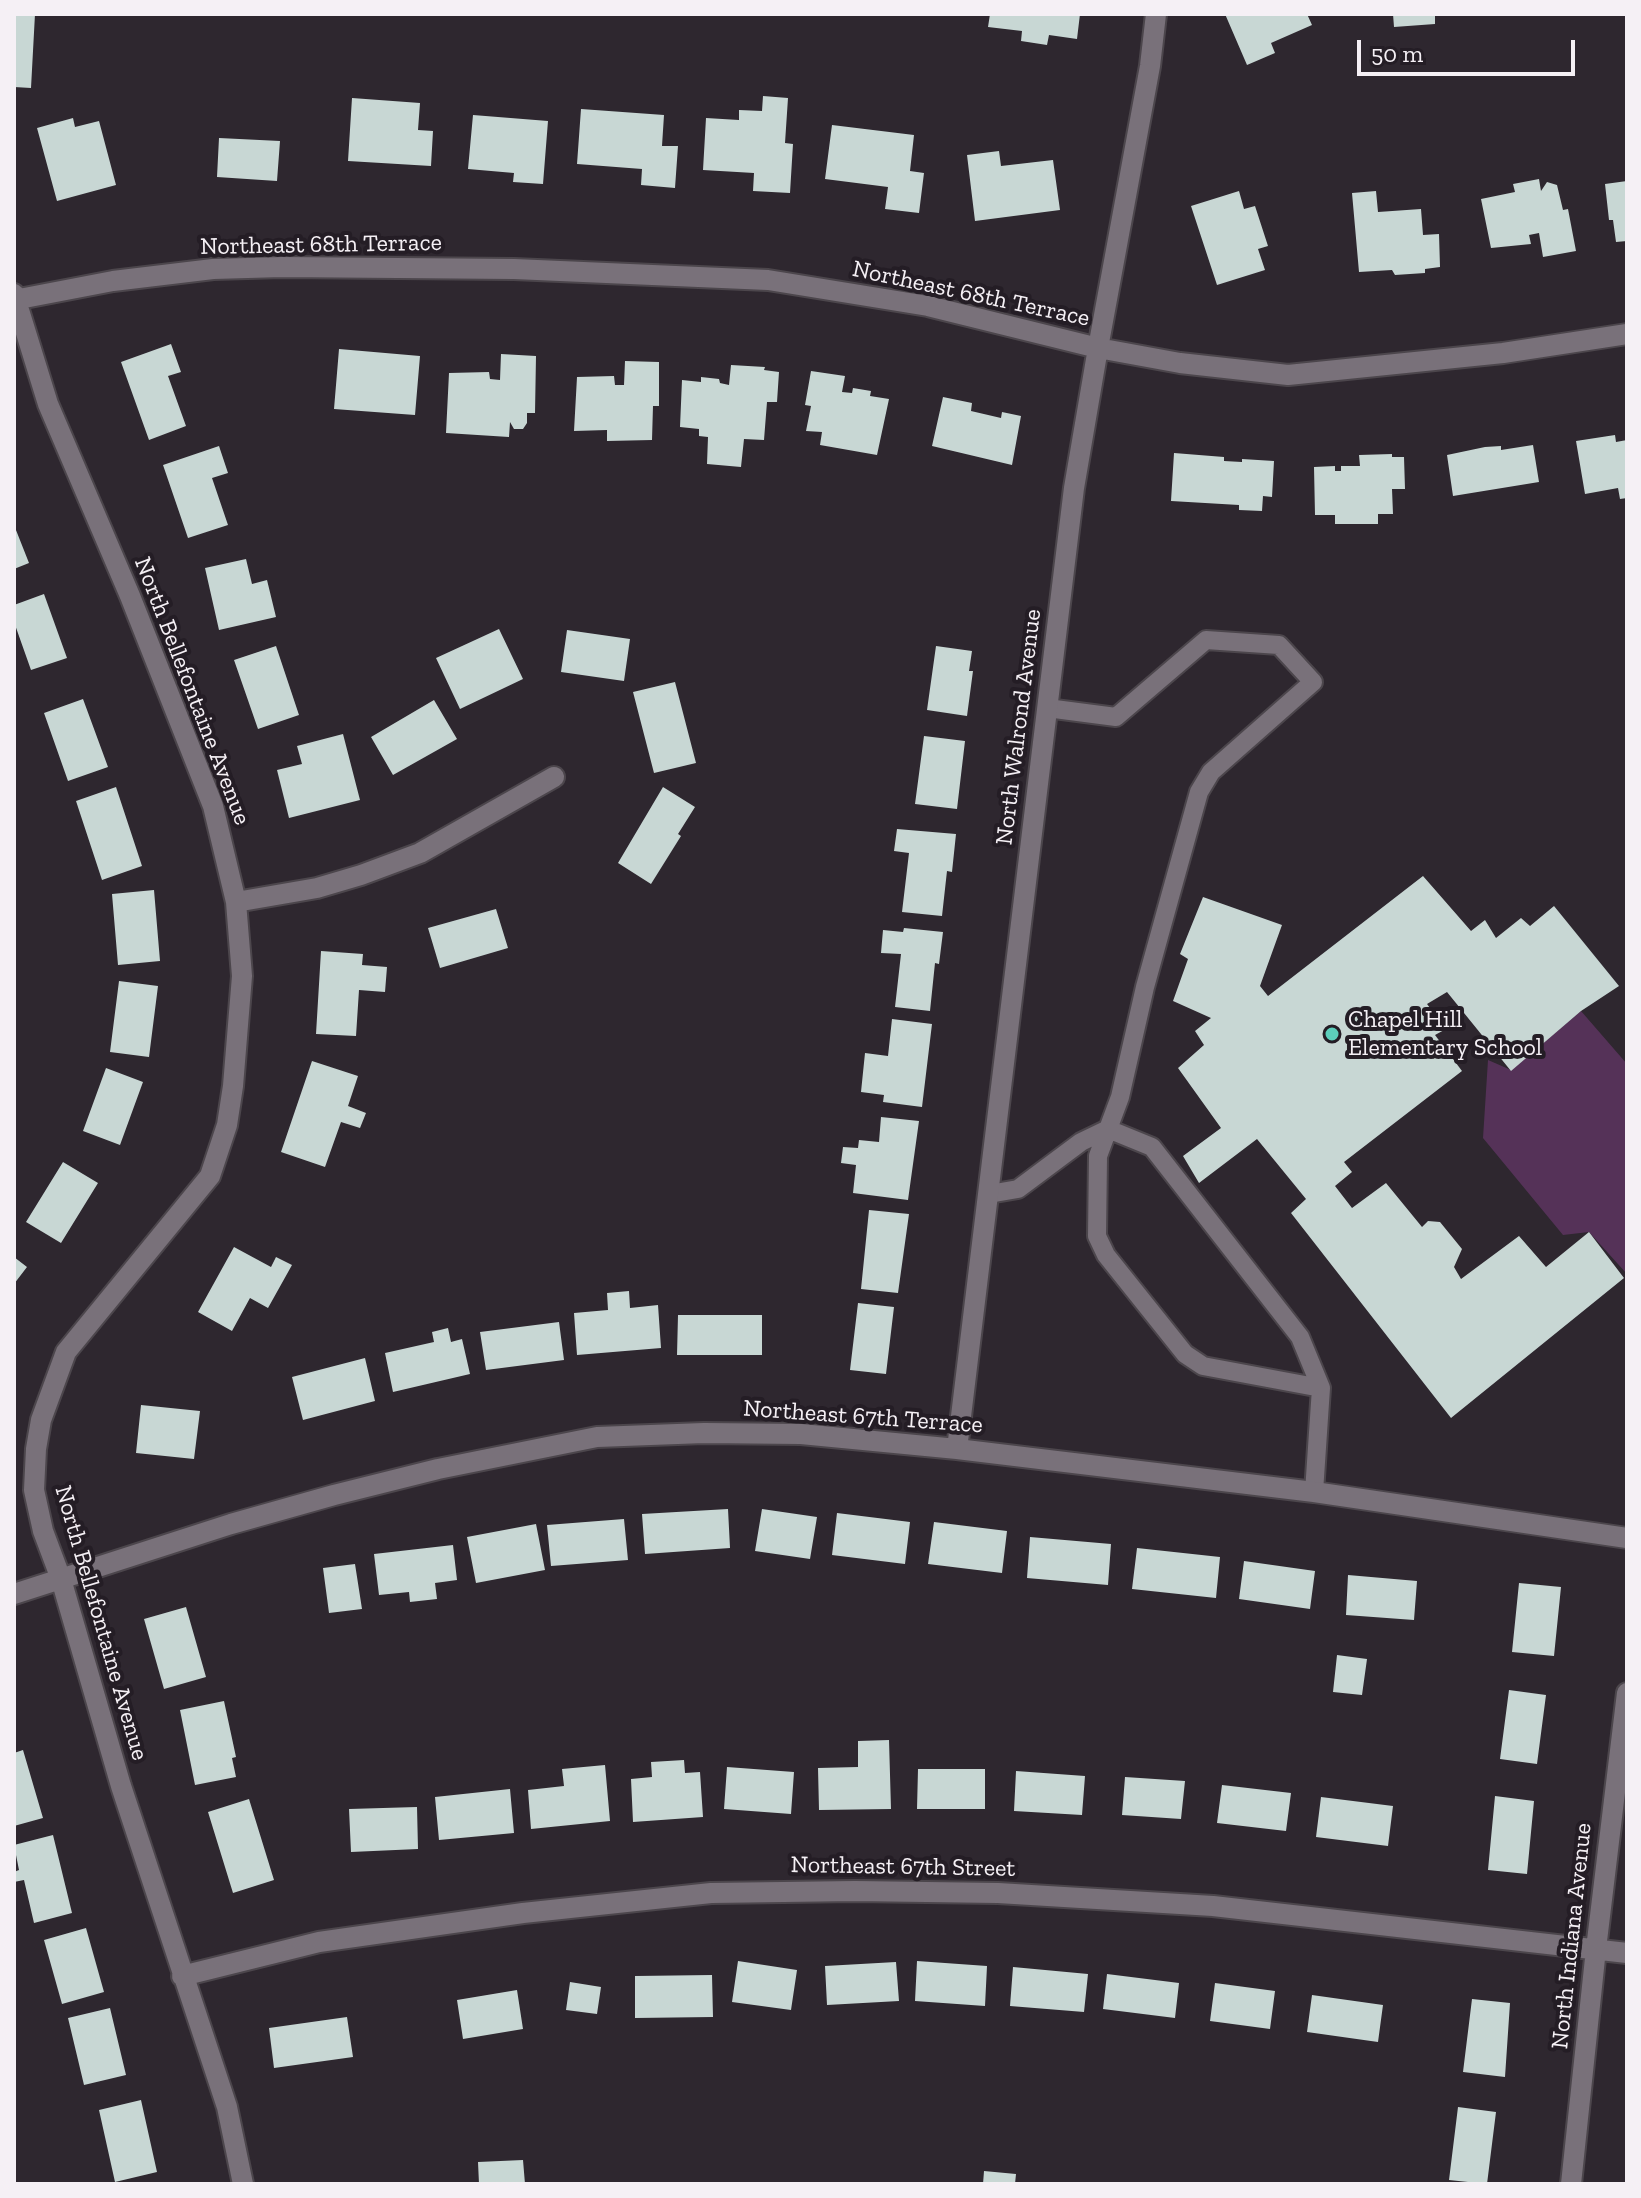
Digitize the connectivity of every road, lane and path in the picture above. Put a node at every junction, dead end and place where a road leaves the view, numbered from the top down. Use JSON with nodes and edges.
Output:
{"nodes":[{"id":1,"x":1156,"y":14,"type":"edge"},
{"id":2,"x":15,"y":298,"type":"edge"},
{"id":3,"x":1627,"y":334,"type":"edge"},
{"id":4,"x":1098,"y":348,"type":"junction"},
{"id":5,"x":1047,"y":708,"type":"junction"},
{"id":6,"x":554,"y":777,"type":"dead end"},
{"id":7,"x":236,"y":902,"type":"junction"},
{"id":8,"x":1108,"y":1129,"type":"junction"},
{"id":9,"x":989,"y":1194,"type":"junction"},
{"id":10,"x":1321,"y":1388,"type":"junction"},
{"id":11,"x":957,"y":1449,"type":"junction"},
{"id":12,"x":1314,"y":1492,"type":"junction"},
{"id":13,"x":1627,"y":1538,"type":"edge"},
{"id":14,"x":61,"y":1579,"type":"junction"},
{"id":15,"x":14,"y":1594,"type":"edge"},
{"id":16,"x":1627,"y":1693,"type":"edge"},
{"id":17,"x":1596,"y":1949,"type":"junction"},
{"id":18,"x":1627,"y":1953,"type":"edge"},
{"id":19,"x":182,"y":1976,"type":"junction"},
{"id":20,"x":243,"y":2184,"type":"edge"},
{"id":21,"x":1571,"y":2184,"type":"edge"}],
"edges":[{"from":1,"to":4,"type":"street","name":"North Walrond Avenue"},
{"from":2,"to":4,"type":"street","name":"Northeast 68th Terrace"},
{"from":2,"to":7,"type":"street","name":"North Bellefontaine Avenue"},
{"from":3,"to":4,"type":"street","name":"Northeast 68th Terrace"},
{"from":4,"to":5,"type":"street","name":"North Walrond Avenue"},
{"from":5,"to":8,"type":"lane"},
{"from":5,"to":9,"type":"street","name":"North Walrond Avenue"},
{"from":6,"to":7,"type":"street"},
{"from":7,"to":14,"type":"street","name":"North Bellefontaine Avenue"},
{"from":8,"to":9,"type":"lane"},
{"from":8,"to":10,"type":"lane"},
{"from":8,"to":10,"type":"lane"},
{"from":9,"to":11,"type":"street","name":"North Walrond Avenue"},
{"from":10,"to":12,"type":"lane"},
{"from":11,"to":12,"type":"street","name":"Northeast 67th Terrace"},
{"from":11,"to":14,"type":"street","name":"Northeast 67th Terrace"},
{"from":12,"to":13,"type":"street","name":"Northeast 67th Terrace"},
{"from":14,"to":15,"type":"street","name":"Northeast 67th Terrace"},
{"from":14,"to":19,"type":"street","name":"North Bellefontaine Avenue"},
{"from":16,"to":17,"type":"street","name":"North Indiana Avenue"},
{"from":17,"to":18,"type":"street","name":"Northeast 67th Street"},
{"from":17,"to":19,"type":"street","name":"Northeast 67th Street"},
{"from":17,"to":21,"type":"street","name":"North Indiana Avenue"},
{"from":19,"to":20,"type":"street","name":"North Bellefontaine Avenue"}]}
